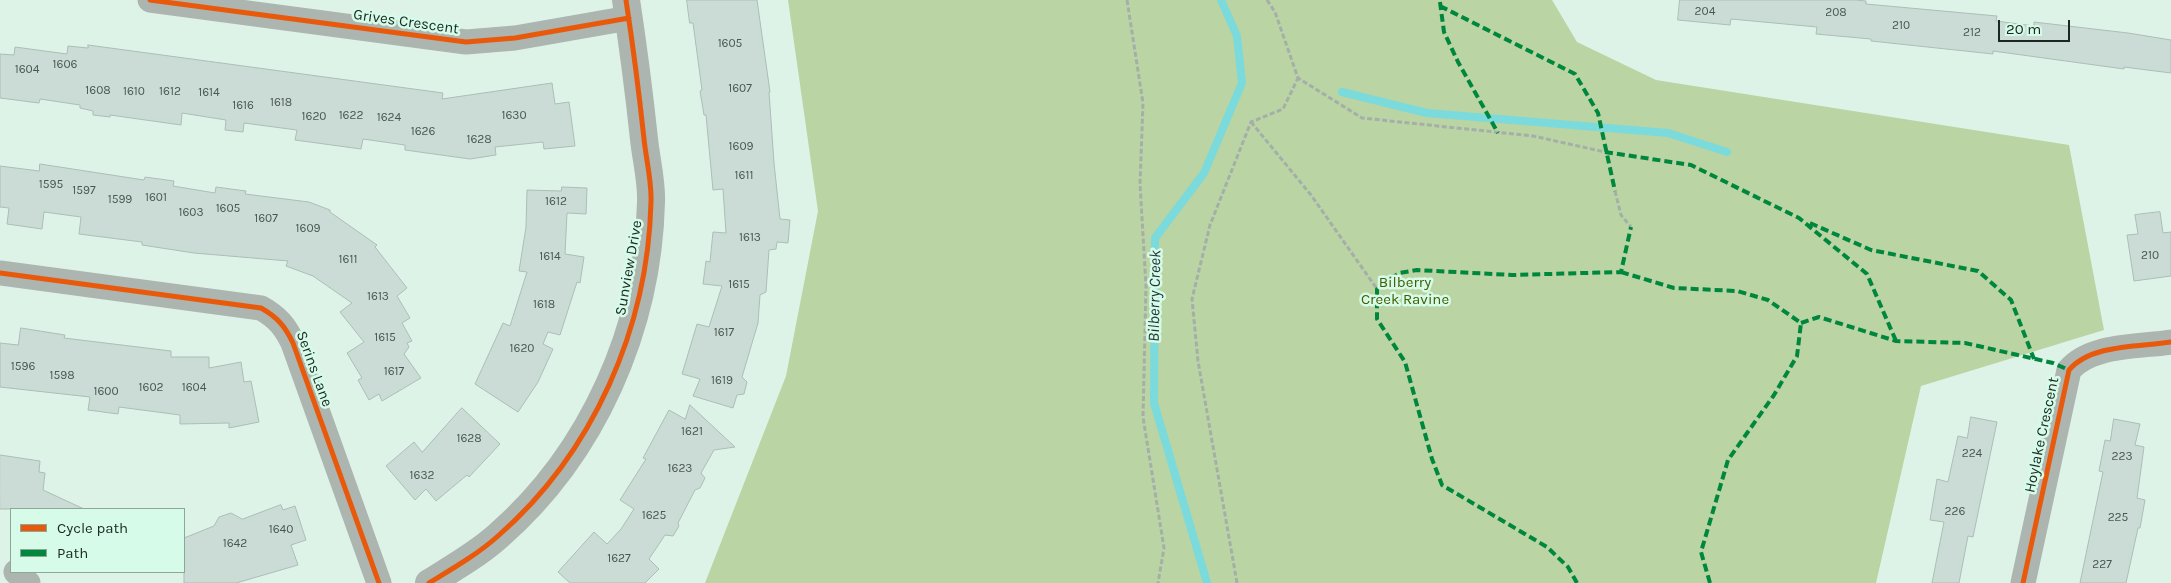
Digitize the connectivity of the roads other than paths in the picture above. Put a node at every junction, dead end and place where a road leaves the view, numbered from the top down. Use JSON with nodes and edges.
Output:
{"nodes":[{"id":1,"x":150,"y":0,"type":"edge"},
{"id":2,"x":627,"y":9,"type":"edge"},
{"id":3,"x":0,"y":273,"type":"edge"},
{"id":4,"x":2171,"y":342,"type":"edge"},
{"id":5,"x":17,"y":573,"type":"edge"},
{"id":6,"x":28,"y":583,"type":"edge"},
{"id":7,"x":379,"y":583,"type":"edge"},
{"id":8,"x":429,"y":583,"type":"edge"},
{"id":9,"x":2023,"y":583,"type":"edge"}],
"edges":[{"from":1,"to":2,"type":"street","name":"Grives Crescent"},
{"from":2,"to":8,"type":"street","name":"Sunview Drive"},
{"from":3,"to":7,"type":"street","name":"Serins Lane"},
{"from":4,"to":9,"type":"street","name":"Hoylake Crescent"},
{"from":5,"to":6,"type":"street"}]}
